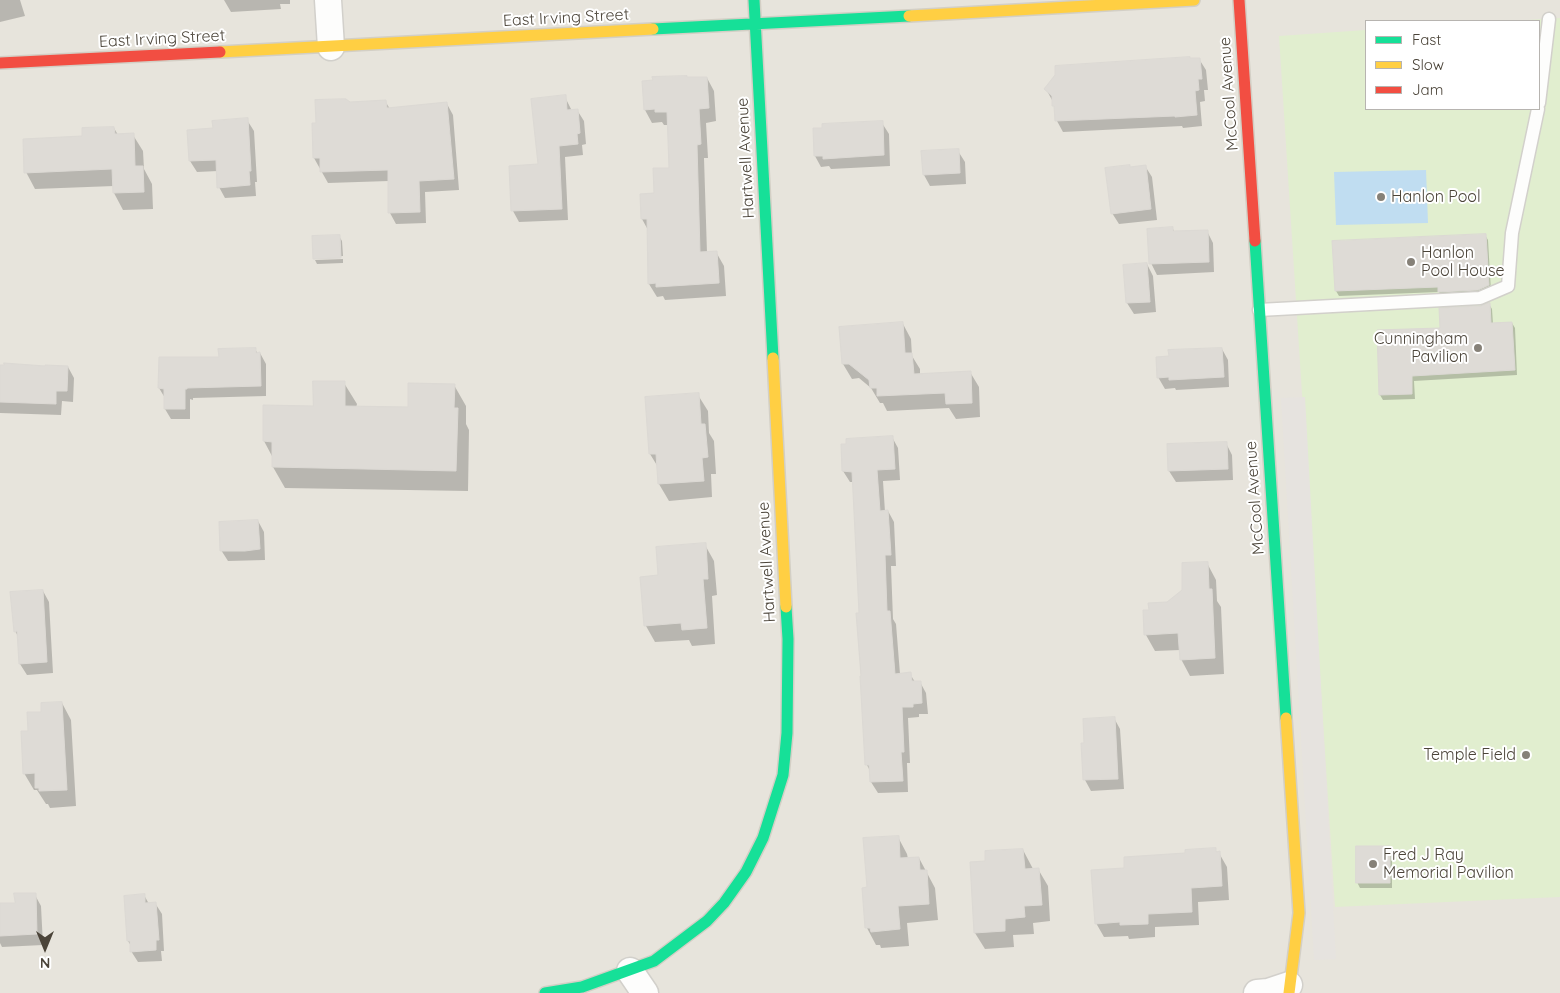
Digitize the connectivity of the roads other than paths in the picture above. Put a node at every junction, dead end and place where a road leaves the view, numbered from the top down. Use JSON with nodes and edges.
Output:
{"nodes":[{"id":1,"x":328,"y":0,"type":"edge"},
{"id":2,"x":754,"y":0,"type":"edge"},
{"id":3,"x":1194,"y":0,"type":"edge"},
{"id":4,"x":1239,"y":0,"type":"edge"},
{"id":5,"x":1549,"y":19,"type":"dead end"},
{"id":6,"x":755,"y":24,"type":"junction"},
{"id":7,"x":331,"y":47,"type":"junction"},
{"id":8,"x":0,"y":62,"type":"edge"},
{"id":9,"x":1540,"y":95,"type":"edge"},
{"id":10,"x":1538,"y":110,"type":"edge"},
{"id":11,"x":1259,"y":310,"type":"junction"},
{"id":12,"x":630,"y":971,"type":"junction"},
{"id":13,"x":1289,"y":989,"type":"edge"},
{"id":14,"x":545,"y":993,"type":"edge"},
{"id":15,"x":645,"y":993,"type":"edge"},
{"id":16,"x":1257,"y":993,"type":"edge"}],
"edges":[{"from":1,"to":7,"type":"street"},
{"from":2,"to":6,"type":"street","name":"Hartwell Avenue"},
{"from":3,"to":6,"type":"street","name":"East Irving Street"},
{"from":4,"to":11,"type":"street","name":"McCool Avenue"},
{"from":5,"to":9,"type":"lane"},
{"from":6,"to":7,"type":"street","name":"East Irving Street"},
{"from":6,"to":12,"type":"street","name":"Hartwell Avenue"},
{"from":7,"to":8,"type":"street","name":"East Irving Street"},
{"from":10,"to":11,"type":"lane"},
{"from":11,"to":13,"type":"street","name":"McCool Avenue"},
{"from":12,"to":14,"type":"street","name":"Hartwell Avenue"},
{"from":12,"to":15,"type":"street"},
{"from":13,"to":16,"type":"street"}]}
